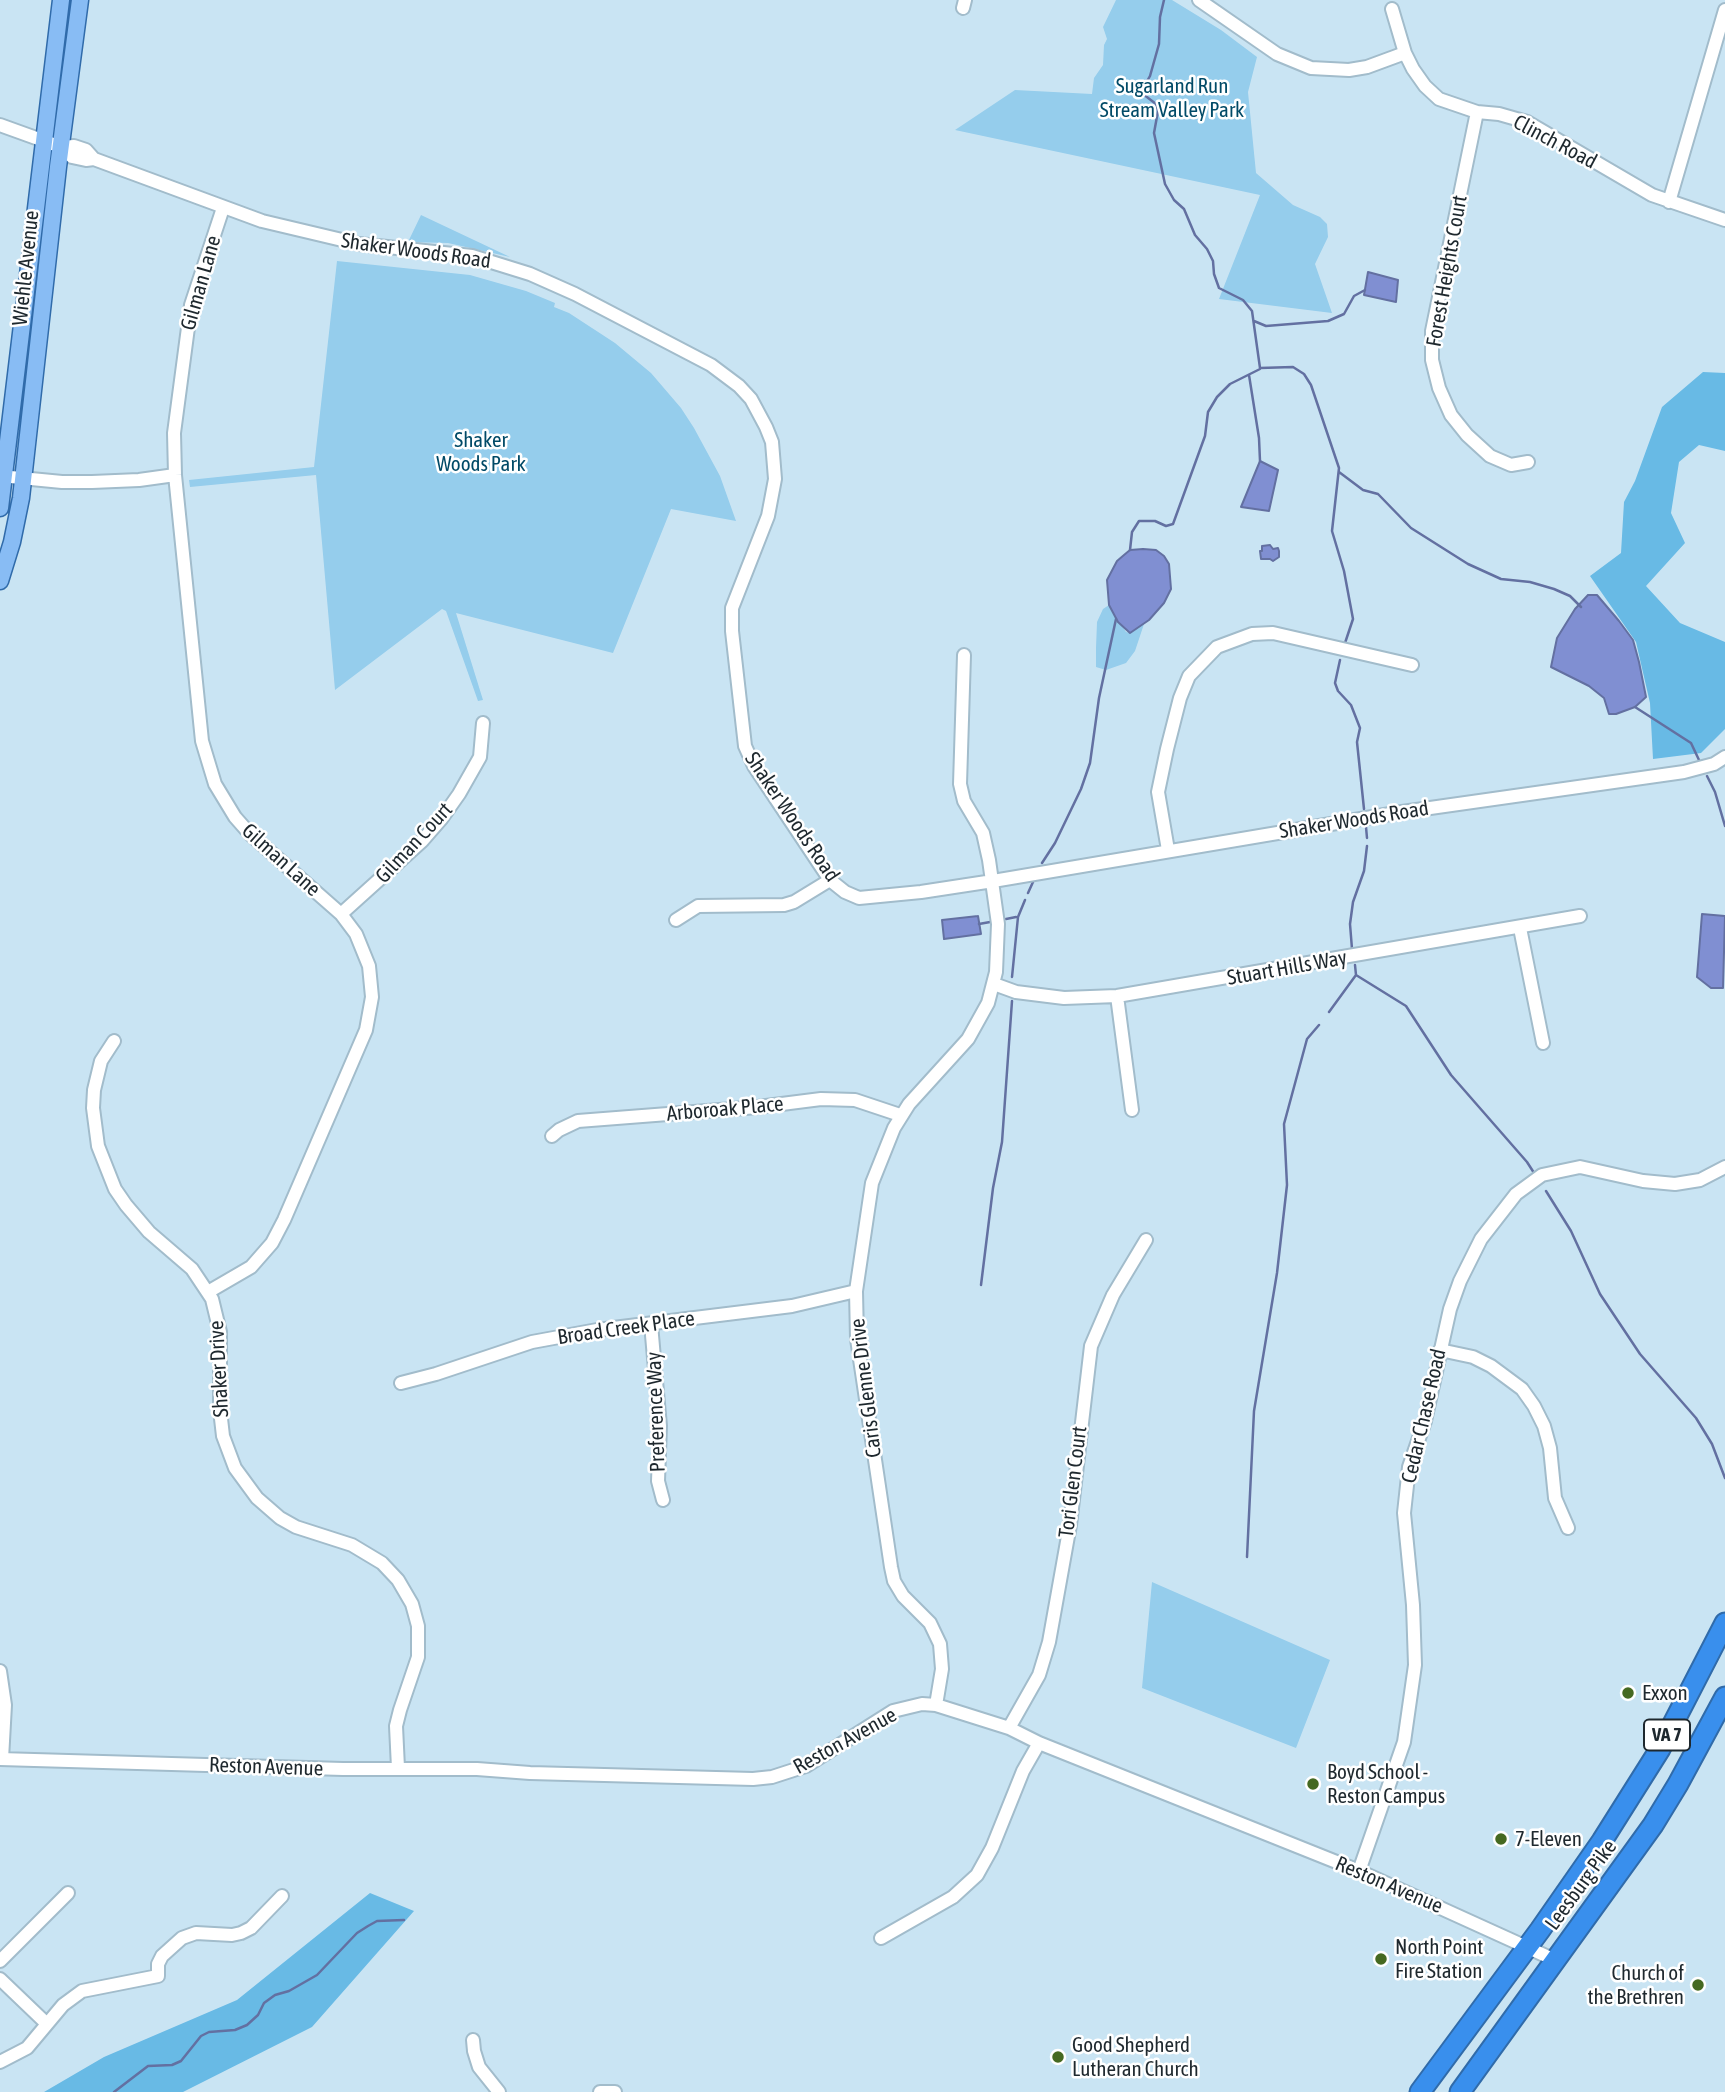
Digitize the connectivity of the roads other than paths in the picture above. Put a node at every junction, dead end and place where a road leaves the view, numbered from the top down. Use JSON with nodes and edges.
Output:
{"nodes":[{"id":1,"x":61,"y":0,"type":"edge"},
{"id":2,"x":80,"y":0,"type":"edge"},
{"id":3,"x":1199,"y":0,"type":"edge"},
{"id":4,"x":1392,"y":9,"type":"dead end"},
{"id":5,"x":1725,"y":10,"type":"edge"},
{"id":6,"x":1405,"y":53,"type":"junction"},
{"id":7,"x":1477,"y":112,"type":"junction"},
{"id":8,"x":0,"y":125,"type":"edge"},
{"id":9,"x":43,"y":139,"type":"junction"},
{"id":10,"x":61,"y":147,"type":"junction"},
{"id":11,"x":1669,"y":202,"type":"junction"},
{"id":12,"x":223,"y":208,"type":"junction"},
{"id":13,"x":1725,"y":220,"type":"edge"},
{"id":14,"x":1528,"y":462,"type":"dead end"},
{"id":15,"x":175,"y":475,"type":"junction"},
{"id":16,"x":2,"y":476,"type":"edge"},
{"id":17,"x":23,"y":479,"type":"junction"},
{"id":18,"x":0,"y":508,"type":"edge"},
{"id":19,"x":0,"y":581,"type":"edge"},
{"id":20,"x":964,"y":655,"type":"dead end"},
{"id":21,"x":1412,"y":665,"type":"dead end"},
{"id":22,"x":483,"y":723,"type":"dead end"},
{"id":23,"x":1725,"y":757,"type":"edge"},
{"id":24,"x":1168,"y":850,"type":"junction"},
{"id":25,"x":830,"y":880,"type":"junction"},
{"id":26,"x":993,"y":881,"type":"junction"},
{"id":27,"x":341,"y":914,"type":"junction"},
{"id":28,"x":1580,"y":916,"type":"dead end"},
{"id":29,"x":676,"y":920,"type":"dead end"},
{"id":30,"x":1520,"y":928,"type":"junction"},
{"id":31,"x":994,"y":984,"type":"junction"},
{"id":32,"x":1117,"y":996,"type":"junction"},
{"id":33,"x":114,"y":1041,"type":"dead end"},
{"id":34,"x":1543,"y":1043,"type":"dead end"},
{"id":35,"x":1132,"y":1110,"type":"dead end"},
{"id":36,"x":900,"y":1115,"type":"junction"},
{"id":37,"x":552,"y":1136,"type":"dead end"},
{"id":38,"x":1725,"y":1167,"type":"edge"},
{"id":39,"x":1146,"y":1240,"type":"dead end"},
{"id":40,"x":856,"y":1291,"type":"junction"},
{"id":41,"x":208,"y":1292,"type":"junction"},
{"id":42,"x":652,"y":1324,"type":"junction"},
{"id":43,"x":1440,"y":1350,"type":"junction"},
{"id":44,"x":401,"y":1383,"type":"dead end"},
{"id":45,"x":663,"y":1500,"type":"dead end"},
{"id":46,"x":1568,"y":1528,"type":"dead end"},
{"id":47,"x":1725,"y":1623,"type":"edge"},
{"id":48,"x":0,"y":1671,"type":"edge"},
{"id":49,"x":1725,"y":1697,"type":"edge"},
{"id":50,"x":936,"y":1706,"type":"junction"},
{"id":51,"x":1009,"y":1728,"type":"junction"},
{"id":52,"x":1039,"y":1743,"type":"junction"},
{"id":53,"x":1,"y":1759,"type":"edge"},
{"id":54,"x":397,"y":1768,"type":"junction"},
{"id":55,"x":1359,"y":1871,"type":"junction"},
{"id":56,"x":68,"y":1893,"type":"dead end"},
{"id":57,"x":282,"y":1896,"type":"dead end"},
{"id":58,"x":881,"y":1938,"type":"dead end"},
{"id":59,"x":1526,"y":1947,"type":"junction"},
{"id":60,"x":1555,"y":1960,"type":"junction"},
{"id":61,"x":0,"y":1961,"type":"edge"},
{"id":62,"x":0,"y":1979,"type":"edge"},
{"id":63,"x":47,"y":2024,"type":"junction"},
{"id":64,"x":473,"y":2040,"type":"dead end"},
{"id":65,"x":0,"y":2062,"type":"edge"},
{"id":66,"x":499,"y":2092,"type":"edge"},
{"id":67,"x":600,"y":2092,"type":"edge"},
{"id":68,"x":615,"y":2092,"type":"edge"},
{"id":69,"x":1420,"y":2092,"type":"edge"},
{"id":70,"x":1460,"y":2092,"type":"edge"}],
"edges":[{"from":1,"to":9,"type":"main road","name":"Wiehle Avenue"},
{"from":2,"to":10,"type":"main road","name":"Wiehle Avenue"},
{"from":3,"to":6,"type":"street"},
{"from":4,"to":6,"type":"street","name":"Clinch Road"},
{"from":5,"to":11,"type":"street"},
{"from":6,"to":7,"type":"street","name":"Clinch Road"},
{"from":7,"to":11,"type":"street","name":"Clinch Road"},
{"from":7,"to":14,"type":"street","name":"Forest Heights Court"},
{"from":8,"to":9,"type":"street","name":"Shaker Woods Road"},
{"from":9,"to":10,"type":"street","name":"Shaker Woods Road"},
{"from":9,"to":16,"type":"main road","name":"Wiehle Avenue"},
{"from":10,"to":12,"type":"street","name":"Shaker Woods Road"},
{"from":10,"to":17,"type":"main road","name":"Wiehle Avenue"},
{"from":11,"to":13,"type":"street","name":"Clinch Road"},
{"from":12,"to":15,"type":"street","name":"Gilman Lane"},
{"from":12,"to":25,"type":"street","name":"Shaker Woods Road"},
{"from":15,"to":17,"type":"street"},
{"from":15,"to":27,"type":"street","name":"Gilman Lane"},
{"from":16,"to":17,"type":"street"},
{"from":16,"to":18,"type":"main road","name":"Wiehle Avenue"},
{"from":17,"to":19,"type":"main road","name":"Wiehle Avenue"},
{"from":20,"to":26,"type":"street","name":"Caris Glenne Drive"},
{"from":21,"to":24,"type":"street"},
{"from":22,"to":27,"type":"street","name":"Gilman Court"},
{"from":23,"to":24,"type":"street","name":"Shaker Woods Road"},
{"from":24,"to":26,"type":"street","name":"Shaker Woods Road"},
{"from":25,"to":26,"type":"street","name":"Shaker Woods Road"},
{"from":25,"to":29,"type":"street"},
{"from":26,"to":31,"type":"street","name":"Caris Glenne Drive"},
{"from":27,"to":41,"type":"street","name":"Gilman Lane"},
{"from":28,"to":30,"type":"street","name":"Stuart Hills Way"},
{"from":30,"to":32,"type":"street","name":"Stuart Hills Way"},
{"from":30,"to":34,"type":"street"},
{"from":31,"to":32,"type":"street","name":"Stuart Hills Way"},
{"from":31,"to":36,"type":"street","name":"Caris Glenne Drive"},
{"from":32,"to":35,"type":"street"},
{"from":33,"to":41,"type":"street","name":"Shaker Drive"},
{"from":36,"to":37,"type":"street","name":"Arboroak Place"},
{"from":36,"to":40,"type":"street","name":"Caris Glenne Drive"},
{"from":38,"to":43,"type":"street","name":"Cedar Chase Road"},
{"from":39,"to":51,"type":"street","name":"Tori Glen Court"},
{"from":40,"to":42,"type":"street","name":"Broad Creek Place"},
{"from":40,"to":50,"type":"street","name":"Caris Glenne Drive"},
{"from":41,"to":54,"type":"street","name":"Shaker Drive"},
{"from":42,"to":44,"type":"street","name":"Broad Creek Place"},
{"from":42,"to":45,"type":"street","name":"Preference Way"},
{"from":43,"to":46,"type":"street"},
{"from":43,"to":55,"type":"street","name":"Cedar Chase Road"},
{"from":47,"to":59,"type":"highway","name":"Leesburg Pike","number":"VA 7"},
{"from":48,"to":53,"type":"street"},
{"from":49,"to":60,"type":"highway","name":"Leesburg Pike","number":"VA 7"},
{"from":50,"to":51,"type":"street","name":"Reston Avenue"},
{"from":50,"to":54,"type":"street","name":"Reston Avenue"},
{"from":51,"to":52,"type":"street","name":"Reston Avenue"},
{"from":52,"to":55,"type":"street","name":"Reston Avenue"},
{"from":52,"to":58,"type":"street"},
{"from":53,"to":54,"type":"street","name":"Reston Avenue"},
{"from":55,"to":59,"type":"street","name":"Reston Avenue"},
{"from":56,"to":61,"type":"street"},
{"from":57,"to":63,"type":"street"},
{"from":59,"to":60,"type":"street","name":"Reston Avenue"},
{"from":59,"to":69,"type":"highway","name":"Leesburg Pike","number":"VA 7"},
{"from":60,"to":70,"type":"highway","name":"Leesburg Pike","number":"VA 7"},
{"from":62,"to":63,"type":"street"},
{"from":63,"to":65,"type":"street"},
{"from":64,"to":66,"type":"street"},
{"from":67,"to":68,"type":"street"}]}
